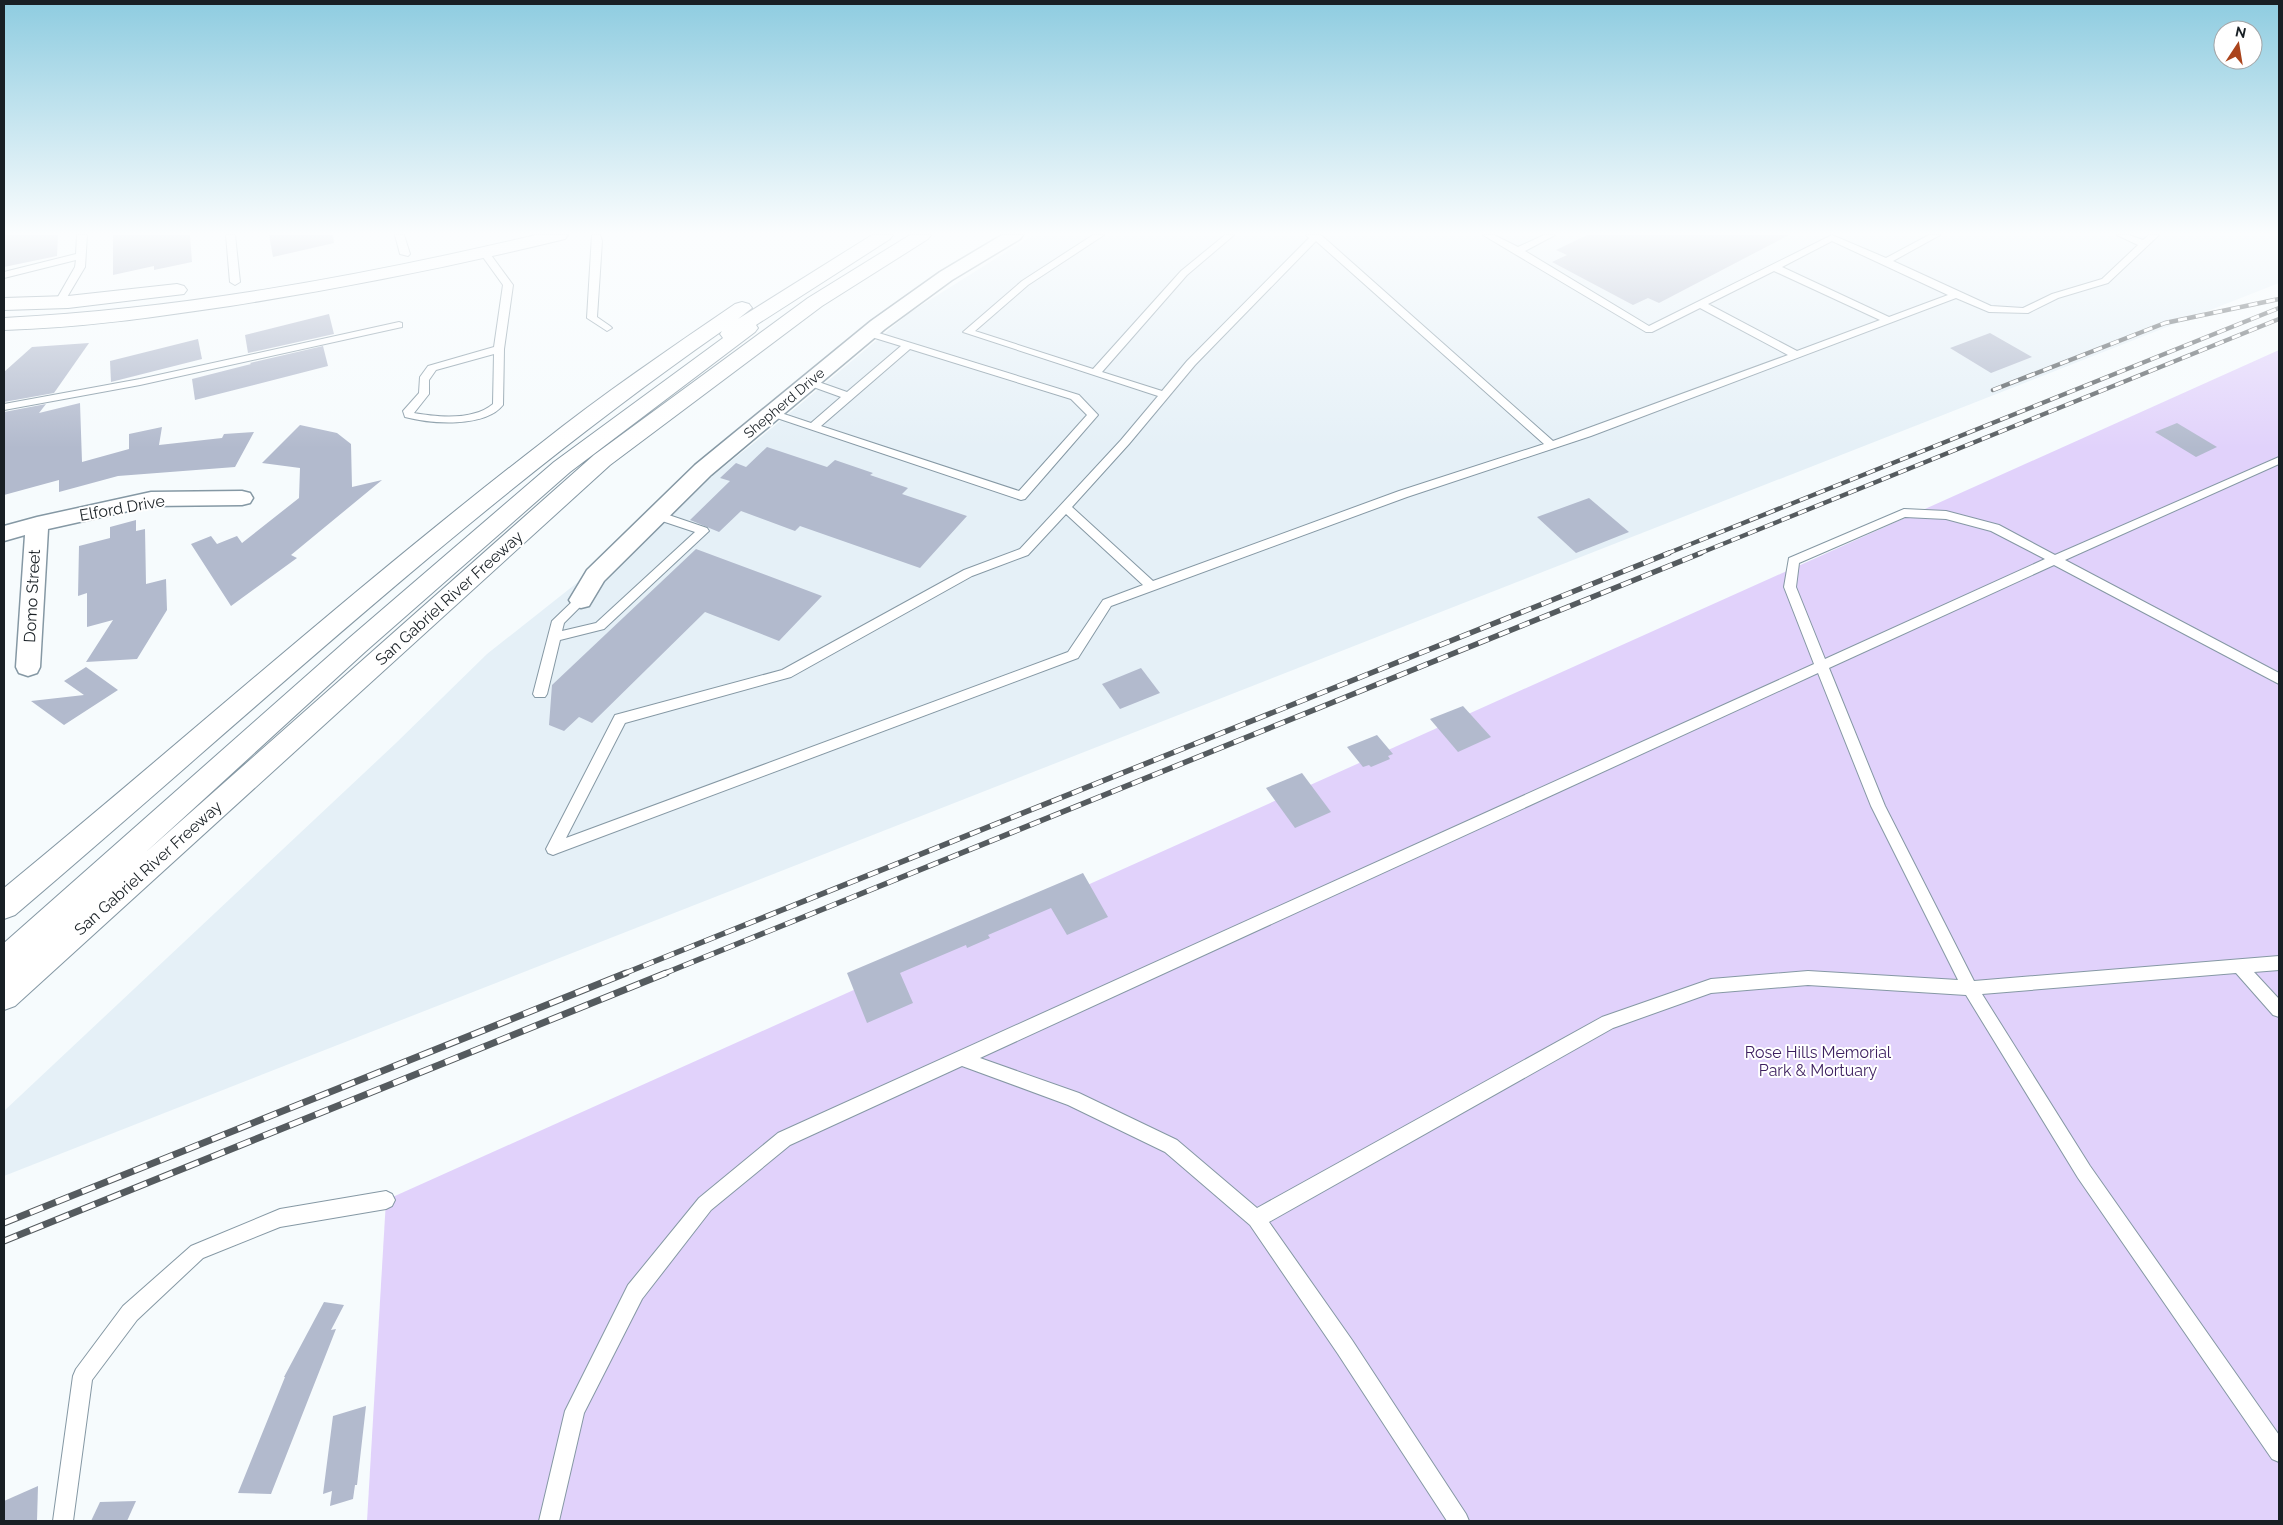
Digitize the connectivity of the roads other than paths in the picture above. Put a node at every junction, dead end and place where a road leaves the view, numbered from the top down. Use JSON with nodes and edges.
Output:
{"nodes":[{"id":1,"x":190,"y":306,"type":"edge"},
{"id":2,"x":505,"y":306,"type":"edge"},
{"id":3,"x":593,"y":306,"type":"edge"},
{"id":4,"x":746,"y":306,"type":"edge"},
{"id":5,"x":771,"y":306,"type":"edge"},
{"id":6,"x":782,"y":306,"type":"edge"},
{"id":7,"x":810,"y":306,"type":"edge"},
{"id":8,"x":905,"y":306,"type":"edge"},
{"id":9,"x":998,"y":306,"type":"edge"},
{"id":10,"x":1155,"y":306,"type":"edge"},
{"id":11,"x":1246,"y":306,"type":"edge"},
{"id":12,"x":1395,"y":306,"type":"edge"},
{"id":13,"x":1609,"y":306,"type":"edge"},
{"id":14,"x":1696,"y":306,"type":"edge"},
{"id":15,"x":1704,"y":306,"type":"edge"},
{"id":16,"x":1858,"y":306,"type":"edge"},
{"id":17,"x":1926,"y":306,"type":"edge"},
{"id":18,"x":1982,"y":306,"type":"edge"},
{"id":19,"x":2035,"y":306,"type":"edge"},
{"id":20,"x":1888,"y":320,"type":"junction"},
{"id":21,"x":4,"y":324,"type":"edge"},
{"id":22,"x":399,"y":325,"type":"dead end"},
{"id":23,"x":607,"y":328,"type":"dead end"},
{"id":24,"x":869,"y":333,"type":"junction"},
{"id":25,"x":907,"y":346,"type":"junction"},
{"id":26,"x":499,"y":349,"type":"junction"},
{"id":27,"x":1796,"y":355,"type":"junction"},
{"id":28,"x":1096,"y":372,"type":"junction"},
{"id":29,"x":809,"y":382,"type":"junction"},
{"id":30,"x":1165,"y":395,"type":"junction"},
{"id":31,"x":848,"y":396,"type":"junction"},
{"id":32,"x":4,"y":407,"type":"edge"},
{"id":33,"x":772,"y":412,"type":"junction"},
{"id":34,"x":814,"y":426,"type":"junction"},
{"id":35,"x":1552,"y":446,"type":"junction"},
{"id":36,"x":2279,"y":460,"type":"edge"},
{"id":37,"x":242,"y":498,"type":"dead end"},
{"id":38,"x":1065,"y":507,"type":"junction"},
{"id":39,"x":657,"y":515,"type":"junction"},
{"id":40,"x":37,"y":524,"type":"junction"},
{"id":41,"x":4,"y":534,"type":"edge"},
{"id":42,"x":2054,"y":560,"type":"junction"},
{"id":43,"x":1152,"y":587,"type":"junction"},
{"id":44,"x":581,"y":600,"type":"joint"},
{"id":45,"x":554,"y":637,"type":"junction"},
{"id":46,"x":28,"y":667,"type":"dead end"},
{"id":47,"x":1822,"y":667,"type":"junction"},
{"id":48,"x":2279,"y":678,"type":"edge"},
{"id":49,"x":540,"y":694,"type":"dead end"},
{"id":50,"x":4,"y":906,"type":"edge"},
{"id":51,"x":4,"y":940,"type":"edge"},
{"id":52,"x":4,"y":962,"type":"edge"},
{"id":53,"x":2279,"y":963,"type":"edge"},
{"id":54,"x":2240,"y":967,"type":"junction"},
{"id":55,"x":1970,"y":988,"type":"junction"},
{"id":56,"x":4,"y":996,"type":"edge"},
{"id":57,"x":2279,"y":1010,"type":"edge"},
{"id":58,"x":960,"y":1058,"type":"junction"},
{"id":59,"x":386,"y":1200,"type":"dead end"},
{"id":60,"x":1256,"y":1219,"type":"junction"},
{"id":61,"x":2279,"y":1452,"type":"edge"},
{"id":62,"x":63,"y":1521,"type":"edge"},
{"id":63,"x":549,"y":1521,"type":"edge"},
{"id":64,"x":1459,"y":1521,"type":"edge"}],
"edges":[{"from":1,"to":21,"type":"main road"},
{"from":2,"to":26,"type":"lane"},
{"from":3,"to":23,"type":"lane"},
{"from":4,"to":50,"type":"main road"},
{"from":5,"to":51,"type":"main road"},
{"from":6,"to":52,"type":"main road"},
{"from":7,"to":56,"type":"main road","name":"San Gabriel River Freeway"},
{"from":8,"to":24,"type":"street","name":"Shepherd Drive"},
{"from":9,"to":28,"type":"lane"},
{"from":10,"to":28,"type":"lane"},
{"from":11,"to":30,"type":"lane"},
{"from":12,"to":35,"type":"lane"},
{"from":13,"to":14,"type":"lane"},
{"from":15,"to":27,"type":"lane"},
{"from":16,"to":20,"type":"lane"},
{"from":17,"to":20,"type":"lane"},
{"from":18,"to":19,"type":"lane"},
{"from":20,"to":27,"type":"lane"},
{"from":22,"to":32,"type":"lane"},
{"from":24,"to":25,"type":"lane"},
{"from":24,"to":29,"type":"street","name":"Shepherd Drive"},
{"from":25,"to":31,"type":"lane"},
{"from":25,"to":34,"type":"lane"},
{"from":26,"to":26,"type":"lane"},
{"from":27,"to":35,"type":"lane"},
{"from":28,"to":30,"type":"lane"},
{"from":29,"to":31,"type":"lane"},
{"from":29,"to":33,"type":"street","name":"Shepherd Drive"},
{"from":30,"to":38,"type":"lane"},
{"from":31,"to":34,"type":"lane"},
{"from":33,"to":34,"type":"lane"},
{"from":33,"to":39,"type":"street","name":"Shepherd Drive"},
{"from":35,"to":43,"type":"lane"},
{"from":36,"to":42,"type":"lane"},
{"from":37,"to":40,"type":"street","name":"Elford Drive"},
{"from":38,"to":43,"type":"lane"},
{"from":38,"to":43,"type":"lane"},
{"from":39,"to":44,"type":"street","name":"Shepherd Drive"},
{"from":39,"to":45,"type":"lane"},
{"from":40,"to":41,"type":"street","name":"Elford Drive"},
{"from":40,"to":46,"type":"street","name":"Domo Street"},
{"from":42,"to":47,"type":"lane"},
{"from":42,"to":47,"type":"lane"},
{"from":42,"to":48,"type":"lane"},
{"from":44,"to":45,"type":"lane"},
{"from":45,"to":49,"type":"lane"},
{"from":47,"to":55,"type":"lane"},
{"from":47,"to":58,"type":"lane"},
{"from":53,"to":54,"type":"lane"},
{"from":54,"to":55,"type":"lane"},
{"from":54,"to":57,"type":"lane"},
{"from":55,"to":60,"type":"lane"},
{"from":55,"to":61,"type":"lane"},
{"from":58,"to":60,"type":"lane"},
{"from":58,"to":63,"type":"lane"},
{"from":59,"to":62,"type":"lane"},
{"from":60,"to":64,"type":"lane"}]}
